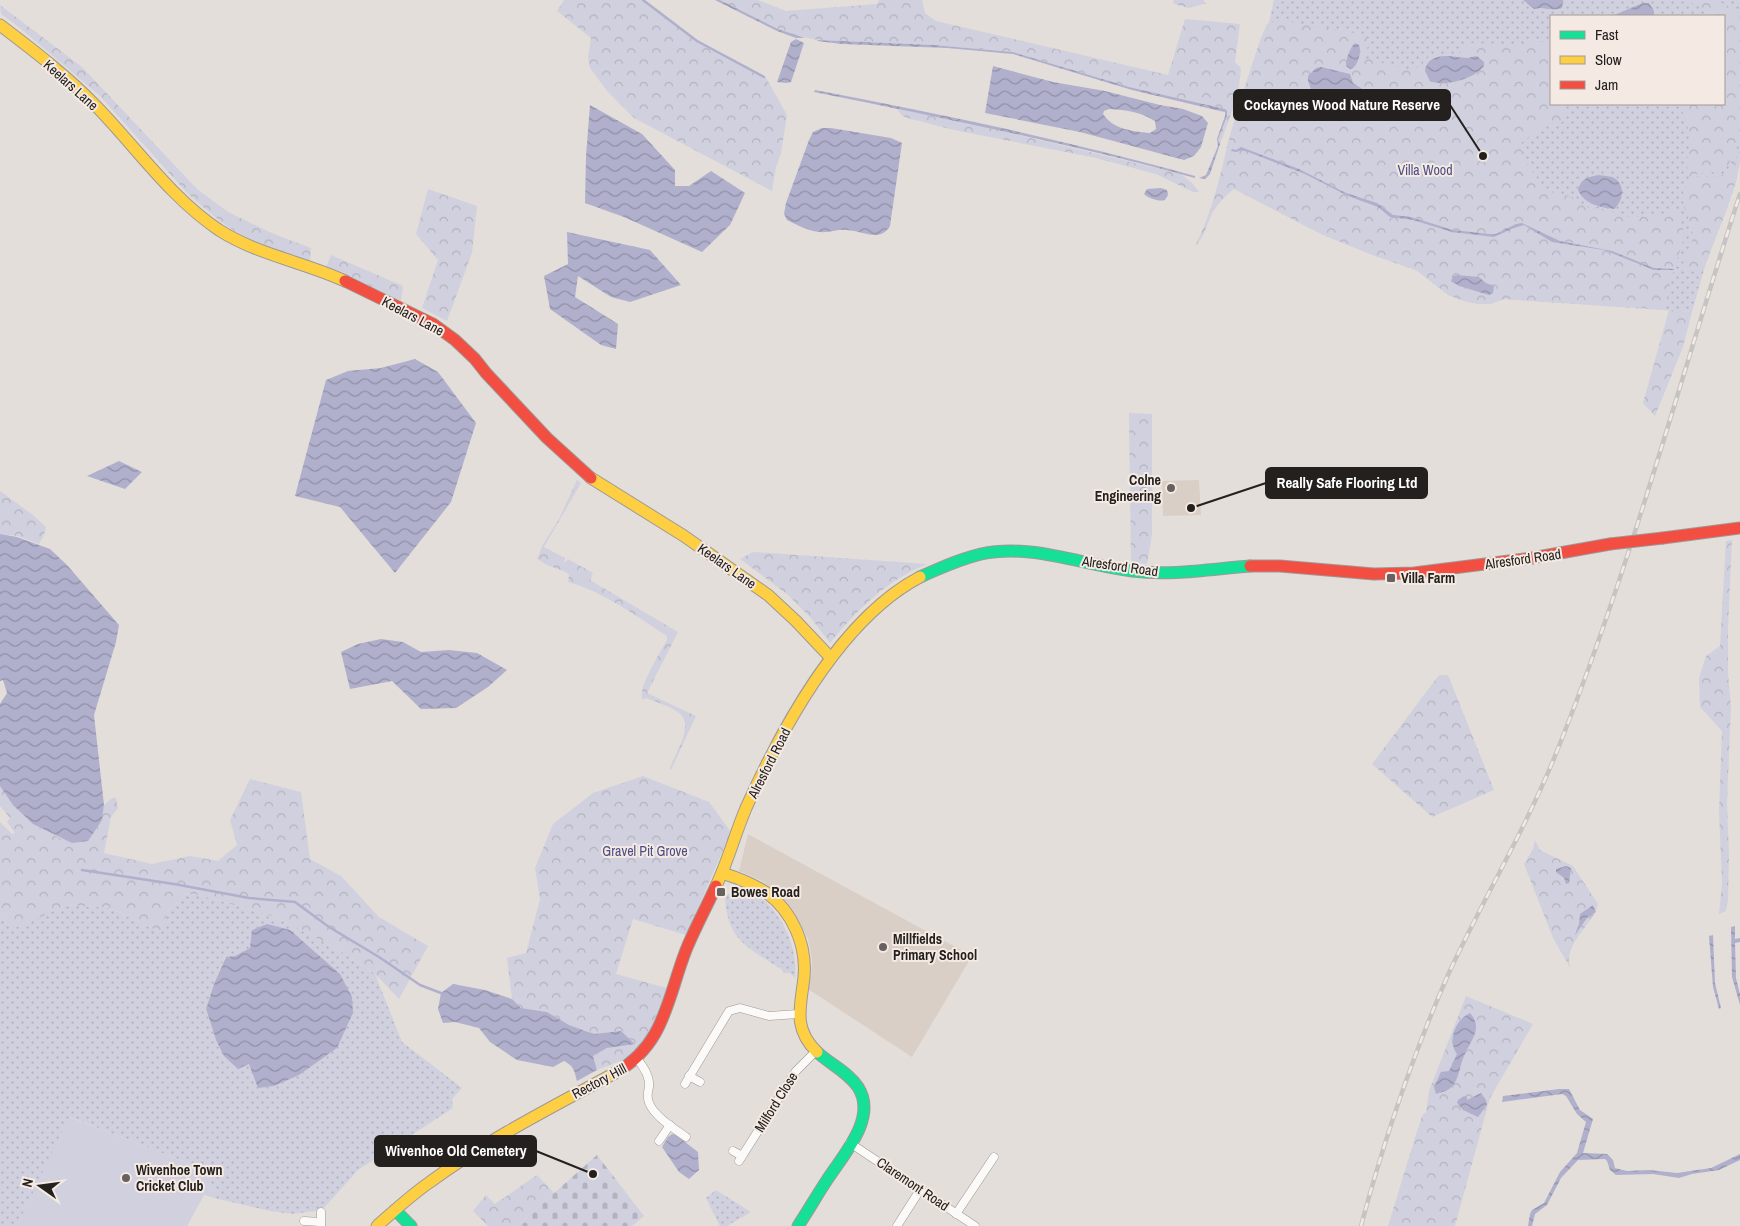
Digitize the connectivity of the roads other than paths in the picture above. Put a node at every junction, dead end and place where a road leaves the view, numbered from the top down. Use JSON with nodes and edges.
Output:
{"nodes":[{"id":1,"x":0,"y":25,"type":"edge"},
{"id":2,"x":1740,"y":528,"type":"edge"},
{"id":3,"x":830,"y":658,"type":"junction"},
{"id":4,"x":740,"y":823,"type":"joint"},
{"id":5,"x":722,"y":873,"type":"junction"},
{"id":6,"x":798,"y":1014,"type":"junction"},
{"id":7,"x":815,"y":1052,"type":"junction"},
{"id":8,"x":637,"y":1059,"type":"junction"},
{"id":9,"x":689,"y":1076,"type":"junction"},
{"id":10,"x":700,"y":1082,"type":"dead end"},
{"id":11,"x":685,"y":1084,"type":"dead end"},
{"id":12,"x":670,"y":1125,"type":"junction"},
{"id":13,"x":686,"y":1137,"type":"dead end"},
{"id":14,"x":660,"y":1141,"type":"dead end"},
{"id":15,"x":850,"y":1143,"type":"junction"},
{"id":16,"x":733,"y":1151,"type":"dead end"},
{"id":17,"x":989,"y":1160,"type":"dead end"},
{"id":18,"x":920,"y":1190,"type":"junction"},
{"id":19,"x":395,"y":1210,"type":"junction"},
{"id":20,"x":321,"y":1212,"type":"dead end"},
{"id":21,"x":956,"y":1214,"type":"junction"},
{"id":22,"x":304,"y":1221,"type":"dead end"},
{"id":23,"x":321,"y":1224,"type":"edge"},
{"id":24,"x":377,"y":1226,"type":"edge"},
{"id":25,"x":410,"y":1226,"type":"edge"},
{"id":26,"x":798,"y":1226,"type":"edge"},
{"id":27,"x":897,"y":1226,"type":"edge"},
{"id":28,"x":975,"y":1226,"type":"edge"}],
"edges":[{"from":1,"to":3,"type":"street","name":"Keelars Lane"},
{"from":2,"to":3,"type":"street","name":"Alresford Road","bridge":true},
{"from":3,"to":4,"type":"street","name":"Alresford Road"},
{"from":4,"to":5,"type":"street","name":"Rectory Hill"},
{"from":5,"to":6,"type":"street"},
{"from":5,"to":8,"type":"street","name":"Rectory Hill"},
{"from":6,"to":7,"type":"street"},
{"from":6,"to":9,"type":"street"},
{"from":7,"to":15,"type":"street"},
{"from":7,"to":16,"type":"street","name":"Milford Close"},
{"from":8,"to":12,"type":"street"},
{"from":8,"to":19,"type":"street","name":"Rectory Hill"},
{"from":9,"to":10,"type":"street"},
{"from":9,"to":11,"type":"street"},
{"from":12,"to":13,"type":"street"},
{"from":12,"to":14,"type":"street"},
{"from":15,"to":18,"type":"street","name":"Claremont Road"},
{"from":15,"to":26,"type":"street"},
{"from":17,"to":21,"type":"street"},
{"from":18,"to":21,"type":"street","name":"Claremont Road"},
{"from":18,"to":27,"type":"street"},
{"from":19,"to":24,"type":"street","name":"Rectory Hill"},
{"from":19,"to":25,"type":"street"},
{"from":20,"to":23,"type":"street"},
{"from":21,"to":28,"type":"street","name":"Claremont Road"},
{"from":22,"to":23,"type":"street"}]}
